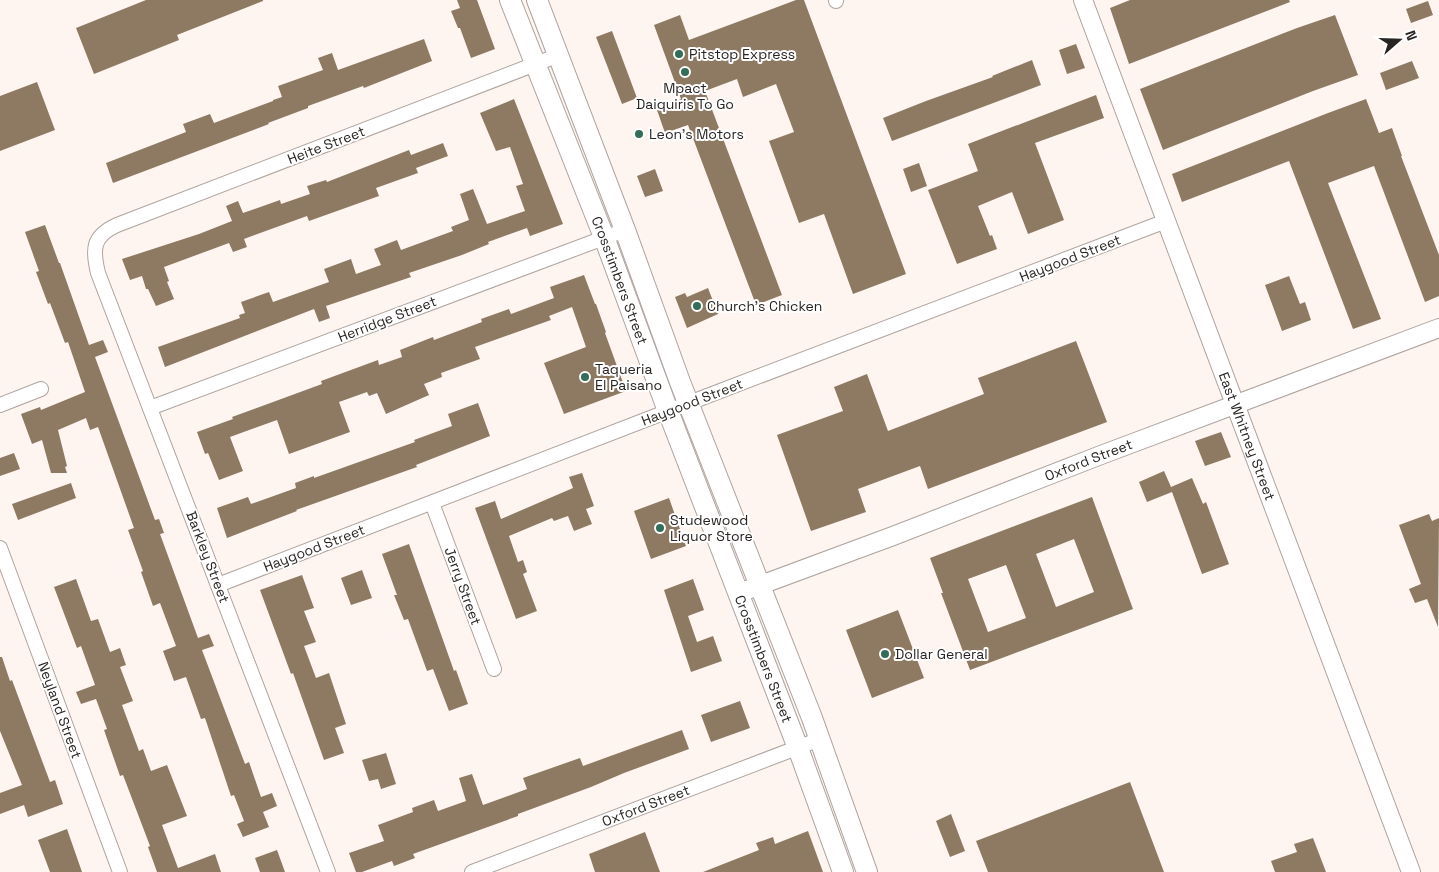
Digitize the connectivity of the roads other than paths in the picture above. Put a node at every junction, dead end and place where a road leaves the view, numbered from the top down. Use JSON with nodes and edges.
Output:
{"nodes":[{"id":1,"x":510,"y":0,"type":"edge"},
{"id":2,"x":537,"y":0,"type":"edge"},
{"id":3,"x":1083,"y":0,"type":"edge"},
{"id":4,"x":559,"y":55,"type":"junction"},
{"id":5,"x":535,"y":65,"type":"junction"},
{"id":6,"x":1166,"y":221,"type":"junction"},
{"id":7,"x":625,"y":230,"type":"junction"},
{"id":8,"x":604,"y":237,"type":"junction"},
{"id":9,"x":97,"y":241,"type":"joint"},
{"id":10,"x":1439,"y":328,"type":"edge"},
{"id":11,"x":41,"y":389,"type":"dead end"},
{"id":12,"x":689,"y":403,"type":"junction"},
{"id":13,"x":0,"y":405,"type":"edge"},
{"id":14,"x":1234,"y":405,"type":"junction"},
{"id":15,"x":150,"y":408,"type":"junction"},
{"id":16,"x":668,"y":411,"type":"junction"},
{"id":17,"x":432,"y":503,"type":"junction"},
{"id":18,"x":0,"y":548,"type":"edge"},
{"id":19,"x":218,"y":585,"type":"junction"},
{"id":20,"x":761,"y":585,"type":"junction"},
{"id":21,"x":739,"y":593,"type":"junction"},
{"id":22,"x":494,"y":669,"type":"dead end"},
{"id":23,"x":820,"y":739,"type":"junction"},
{"id":24,"x":798,"y":748,"type":"junction"},
{"id":25,"x":120,"y":872,"type":"edge"},
{"id":26,"x":328,"y":872,"type":"edge"},
{"id":27,"x":472,"y":872,"type":"edge"},
{"id":28,"x":843,"y":872,"type":"edge"},
{"id":29,"x":868,"y":872,"type":"edge"},
{"id":30,"x":1412,"y":872,"type":"edge"}],
"edges":[{"from":1,"to":5,"type":"main road","name":"Crosstimbers Street"},
{"from":2,"to":4,"type":"main road","name":"Crosstimbers Street"},
{"from":3,"to":6,"type":"street","name":"East Whitney Street"},
{"from":4,"to":5,"type":"street","name":"Heite Street"},
{"from":4,"to":7,"type":"main road","name":"Crosstimbers Street"},
{"from":5,"to":8,"type":"main road","name":"Crosstimbers Street"},
{"from":5,"to":9,"type":"street","name":"Heite Street"},
{"from":6,"to":12,"type":"street","name":"Haygood Street"},
{"from":6,"to":14,"type":"street","name":"East Whitney Street"},
{"from":7,"to":8,"type":"street","name":"Herridge Street"},
{"from":7,"to":12,"type":"main road","name":"Crosstimbers Street"},
{"from":8,"to":15,"type":"street","name":"Herridge Street"},
{"from":8,"to":16,"type":"main road","name":"Crosstimbers Street"},
{"from":9,"to":15,"type":"street","name":"Barkley Street"},
{"from":10,"to":14,"type":"street","name":"Oxford Street"},
{"from":11,"to":13,"type":"street"},
{"from":12,"to":16,"type":"street","name":"Haygood Street"},
{"from":12,"to":20,"type":"main road","name":"Crosstimbers Street"},
{"from":14,"to":20,"type":"street","name":"Oxford Street"},
{"from":14,"to":30,"type":"street","name":"East Whitney Street"},
{"from":15,"to":19,"type":"street","name":"Barkley Street"},
{"from":16,"to":17,"type":"street","name":"Haygood Street"},
{"from":16,"to":21,"type":"main road","name":"Crosstimbers Street"},
{"from":17,"to":19,"type":"street","name":"Haygood Street"},
{"from":17,"to":22,"type":"street","name":"Jerry Street"},
{"from":18,"to":25,"type":"street","name":"Neyland Street"},
{"from":19,"to":26,"type":"street","name":"Barkley Street"},
{"from":20,"to":21,"type":"street","name":"Oxford Street"},
{"from":20,"to":23,"type":"main road","name":"Crosstimbers Street"},
{"from":21,"to":24,"type":"main road","name":"Crosstimbers Street"},
{"from":23,"to":24,"type":"street","name":"Oxford Street"},
{"from":23,"to":29,"type":"main road","name":"Crosstimbers Street"},
{"from":24,"to":27,"type":"street","name":"Oxford Street"},
{"from":24,"to":28,"type":"main road","name":"Crosstimbers Street"}]}
